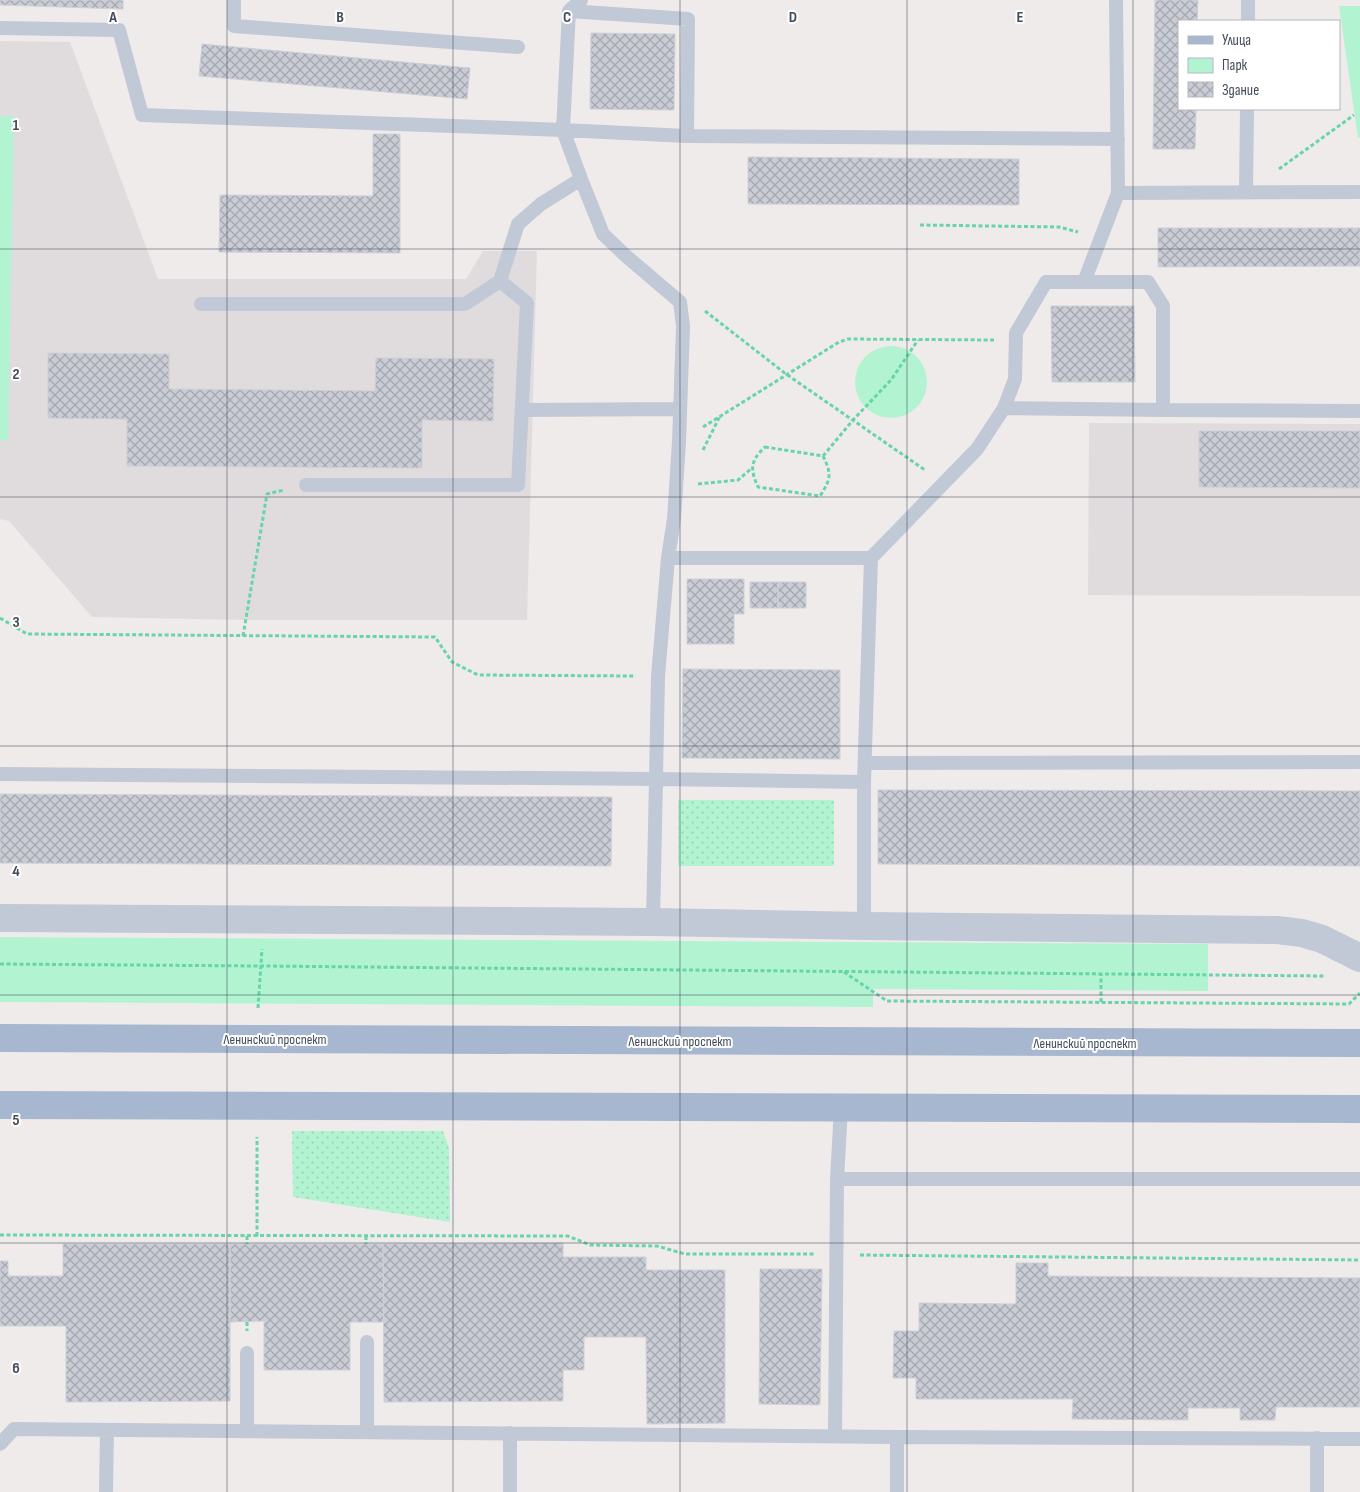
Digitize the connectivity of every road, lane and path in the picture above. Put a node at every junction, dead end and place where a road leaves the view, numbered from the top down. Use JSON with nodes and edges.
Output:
{"nodes":[{"id":1,"x":234,"y":0,"type":"edge"},
{"id":2,"x":581,"y":0,"type":"edge"},
{"id":3,"x":1116,"y":0,"type":"edge"},
{"id":4,"x":1248,"y":0,"type":"edge"},
{"id":5,"x":569,"y":11,"type":"junction"},
{"id":6,"x":1248,"y":20,"type":"edge"},
{"id":7,"x":0,"y":28,"type":"edge"},
{"id":8,"x":518,"y":48,"type":"dead end"},
{"id":9,"x":1247,"y":110,"type":"edge"},
{"id":10,"x":1354,"y":115,"type":"dead end"},
{"id":11,"x":563,"y":130,"type":"junction"},
{"id":12,"x":687,"y":136,"type":"junction"},
{"id":13,"x":1118,"y":139,"type":"junction"},
{"id":14,"x":581,"y":179,"type":"junction"},
{"id":15,"x":1246,"y":192,"type":"junction"},
{"id":16,"x":1360,"y":192,"type":"edge"},
{"id":17,"x":1118,"y":193,"type":"junction"},
{"id":18,"x":920,"y":225,"type":"dead end"},
{"id":19,"x":1101,"y":238,"type":"junction"},
{"id":20,"x":500,"y":281,"type":"junction"},
{"id":21,"x":1084,"y":282,"type":"junction"},
{"id":22,"x":680,"y":302,"type":"junction"},
{"id":23,"x":201,"y":304,"type":"dead end"},
{"id":24,"x":1016,"y":333,"type":"junction"},
{"id":25,"x":918,"y":340,"type":"junction"},
{"id":26,"x":786,"y":374,"type":"junction"},
{"id":27,"x":1004,"y":408,"type":"junction"},
{"id":28,"x":680,"y":409,"type":"junction"},
{"id":29,"x":522,"y":410,"type":"junction"},
{"id":30,"x":1163,"y":410,"type":"junction"},
{"id":31,"x":1360,"y":411,"type":"edge"},
{"id":32,"x":853,"y":420,"type":"junction"},
{"id":33,"x":698,"y":430,"type":"dead end"},
{"id":34,"x":823,"y":456,"type":"junction"},
{"id":35,"x":753,"y":468,"type":"junction"},
{"id":36,"x":944,"y":483,"type":"junction"},
{"id":37,"x":306,"y":484,"type":"joint"},
{"id":38,"x":690,"y":485,"type":"dead end"},
{"id":39,"x":668,"y":558,"type":"junction"},
{"id":40,"x":871,"y":558,"type":"junction"},
{"id":41,"x":0,"y":618,"type":"edge"},
{"id":42,"x":243,"y":636,"type":"junction"},
{"id":43,"x":658,"y":676,"type":"junction"},
{"id":44,"x":1360,"y":762,"type":"edge"},
{"id":45,"x":865,"y":763,"type":"junction"},
{"id":46,"x":0,"y":774,"type":"edge"},
{"id":47,"x":656,"y":779,"type":"junction"},
{"id":48,"x":864,"y":782,"type":"junction"},
{"id":49,"x":0,"y":918,"type":"edge"},
{"id":50,"x":653,"y":922,"type":"junction"},
{"id":51,"x":864,"y":926,"type":"junction"},
{"id":52,"x":262,"y":946,"type":"dead end"},
{"id":53,"x":1360,"y":958,"type":"edge"},
{"id":54,"x":0,"y":964,"type":"edge"},
{"id":55,"x":260,"y":966,"type":"junction"},
{"id":56,"x":843,"y":971,"type":"junction"},
{"id":57,"x":1101,"y":973,"type":"junction"},
{"id":58,"x":1324,"y":976,"type":"dead end"},
{"id":59,"x":1360,"y":993,"type":"edge"},
{"id":60,"x":1101,"y":1002,"type":"junction"},
{"id":61,"x":258,"y":1008,"type":"dead end"},
{"id":62,"x":0,"y":1038,"type":"edge"},
{"id":63,"x":1360,"y":1043,"type":"edge"},
{"id":64,"x":0,"y":1105,"type":"edge"},
{"id":65,"x":841,"y":1108,"type":"junction"},
{"id":66,"x":1360,"y":1109,"type":"edge"},
{"id":67,"x":258,"y":1129,"type":"dead end"},
{"id":68,"x":837,"y":1179,"type":"junction"},
{"id":69,"x":1360,"y":1179,"type":"edge"},
{"id":70,"x":0,"y":1235,"type":"edge"},
{"id":71,"x":247,"y":1236,"type":"junction"},
{"id":72,"x":257,"y":1236,"type":"junction"},
{"id":73,"x":366,"y":1236,"type":"junction"},
{"id":74,"x":247,"y":1244,"type":"dead end"},
{"id":75,"x":366,"y":1244,"type":"dead end"},
{"id":76,"x":837,"y":1254,"type":"junction"},
{"id":77,"x":1360,"y":1260,"type":"edge"},
{"id":78,"x":367,"y":1342,"type":"dead end"},
{"id":79,"x":247,"y":1353,"type":"dead end"},
{"id":80,"x":106,"y":1430,"type":"junction"},
{"id":81,"x":247,"y":1431,"type":"junction"},
{"id":82,"x":367,"y":1432,"type":"junction"},
{"id":83,"x":510,"y":1433,"type":"junction"},
{"id":84,"x":835,"y":1436,"type":"junction"},
{"id":85,"x":897,"y":1437,"type":"junction"},
{"id":86,"x":1317,"y":1438,"type":"junction"},
{"id":87,"x":1360,"y":1439,"type":"edge"},
{"id":88,"x":0,"y":1444,"type":"edge"},
{"id":89,"x":106,"y":1492,"type":"edge"},
{"id":90,"x":510,"y":1492,"type":"edge"},
{"id":91,"x":897,"y":1492,"type":"edge"},
{"id":92,"x":1316,"y":1492,"type":"edge"}],
"edges":[{"from":1,"to":8,"type":"lane"},
{"from":2,"to":5,"type":"lane"},
{"from":3,"to":13,"type":"lane"},
{"from":4,"to":6,"type":"lane"},
{"from":5,"to":11,"type":"lane"},
{"from":5,"to":12,"type":"lane"},
{"from":7,"to":11,"type":"lane"},
{"from":9,"to":15,"type":"lane"},
{"from":10,"to":15,"type":"path"},
{"from":11,"to":12,"type":"lane"},
{"from":11,"to":14,"type":"lane"},
{"from":12,"to":13,"type":"lane"},
{"from":13,"to":17,"type":"lane"},
{"from":14,"to":20,"type":"lane"},
{"from":14,"to":22,"type":"lane"},
{"from":15,"to":16,"type":"lane"},
{"from":15,"to":17,"type":"lane"},
{"from":17,"to":19,"type":"lane"},
{"from":18,"to":19,"type":"path"},
{"from":19,"to":21,"type":"lane"},
{"from":20,"to":23,"type":"lane"},
{"from":20,"to":29,"type":"lane"},
{"from":21,"to":24,"type":"lane"},
{"from":21,"to":30,"type":"lane"},
{"from":22,"to":26,"type":"path"},
{"from":22,"to":28,"type":"lane"},
{"from":24,"to":25,"type":"path"},
{"from":24,"to":27,"type":"lane"},
{"from":25,"to":26,"type":"path"},
{"from":25,"to":32,"type":"path"},
{"from":26,"to":32,"type":"path"},
{"from":26,"to":33,"type":"path"},
{"from":27,"to":30,"type":"lane"},
{"from":27,"to":36,"type":"lane"},
{"from":28,"to":29,"type":"lane"},
{"from":28,"to":39,"type":"lane"},
{"from":29,"to":37,"type":"lane"},
{"from":30,"to":31,"type":"lane"},
{"from":32,"to":34,"type":"path"},
{"from":32,"to":36,"type":"path"},
{"from":34,"to":35,"type":"path"},
{"from":34,"to":35,"type":"path"},
{"from":35,"to":38,"type":"path"},
{"from":36,"to":40,"type":"lane"},
{"from":37,"to":42,"type":"path"},
{"from":39,"to":40,"type":"lane"},
{"from":39,"to":43,"type":"lane"},
{"from":40,"to":45,"type":"lane"},
{"from":41,"to":42,"type":"path"},
{"from":42,"to":43,"type":"path"},
{"from":43,"to":47,"type":"lane"},
{"from":44,"to":45,"type":"lane"},
{"from":45,"to":48,"type":"lane"},
{"from":46,"to":47,"type":"lane"},
{"from":47,"to":48,"type":"lane"},
{"from":47,"to":50,"type":"lane"},
{"from":48,"to":51,"type":"lane"},
{"from":49,"to":50,"type":"street"},
{"from":50,"to":51,"type":"street"},
{"from":51,"to":53,"type":"street"},
{"from":52,"to":55,"type":"path"},
{"from":54,"to":55,"type":"path"},
{"from":55,"to":56,"type":"path"},
{"from":55,"to":61,"type":"path"},
{"from":56,"to":57,"type":"path"},
{"from":56,"to":60,"type":"path"},
{"from":57,"to":58,"type":"path"},
{"from":57,"to":60,"type":"path"},
{"from":59,"to":60,"type":"path"},
{"from":62,"to":63,"type":"main road","name":"Ленинский проспект"},
{"from":64,"to":65,"type":"main road"},
{"from":65,"to":66,"type":"main road"},
{"from":65,"to":68,"type":"lane"},
{"from":67,"to":72,"type":"path"},
{"from":68,"to":69,"type":"lane"},
{"from":68,"to":76,"type":"lane"},
{"from":70,"to":71,"type":"path"},
{"from":71,"to":72,"type":"path"},
{"from":71,"to":74,"type":"path"},
{"from":72,"to":73,"type":"path"},
{"from":73,"to":75,"type":"path"},
{"from":73,"to":76,"type":"path"},
{"from":76,"to":77,"type":"path"},
{"from":76,"to":84,"type":"lane"},
{"from":78,"to":82,"type":"lane"},
{"from":79,"to":81,"type":"lane"},
{"from":80,"to":81,"type":"lane"},
{"from":80,"to":88,"type":"lane"},
{"from":80,"to":89,"type":"lane"},
{"from":81,"to":82,"type":"lane"},
{"from":82,"to":83,"type":"lane"},
{"from":83,"to":84,"type":"lane"},
{"from":83,"to":90,"type":"lane"},
{"from":84,"to":85,"type":"lane"},
{"from":85,"to":86,"type":"lane"},
{"from":85,"to":91,"type":"lane"},
{"from":86,"to":87,"type":"lane"},
{"from":86,"to":92,"type":"lane"}]}
